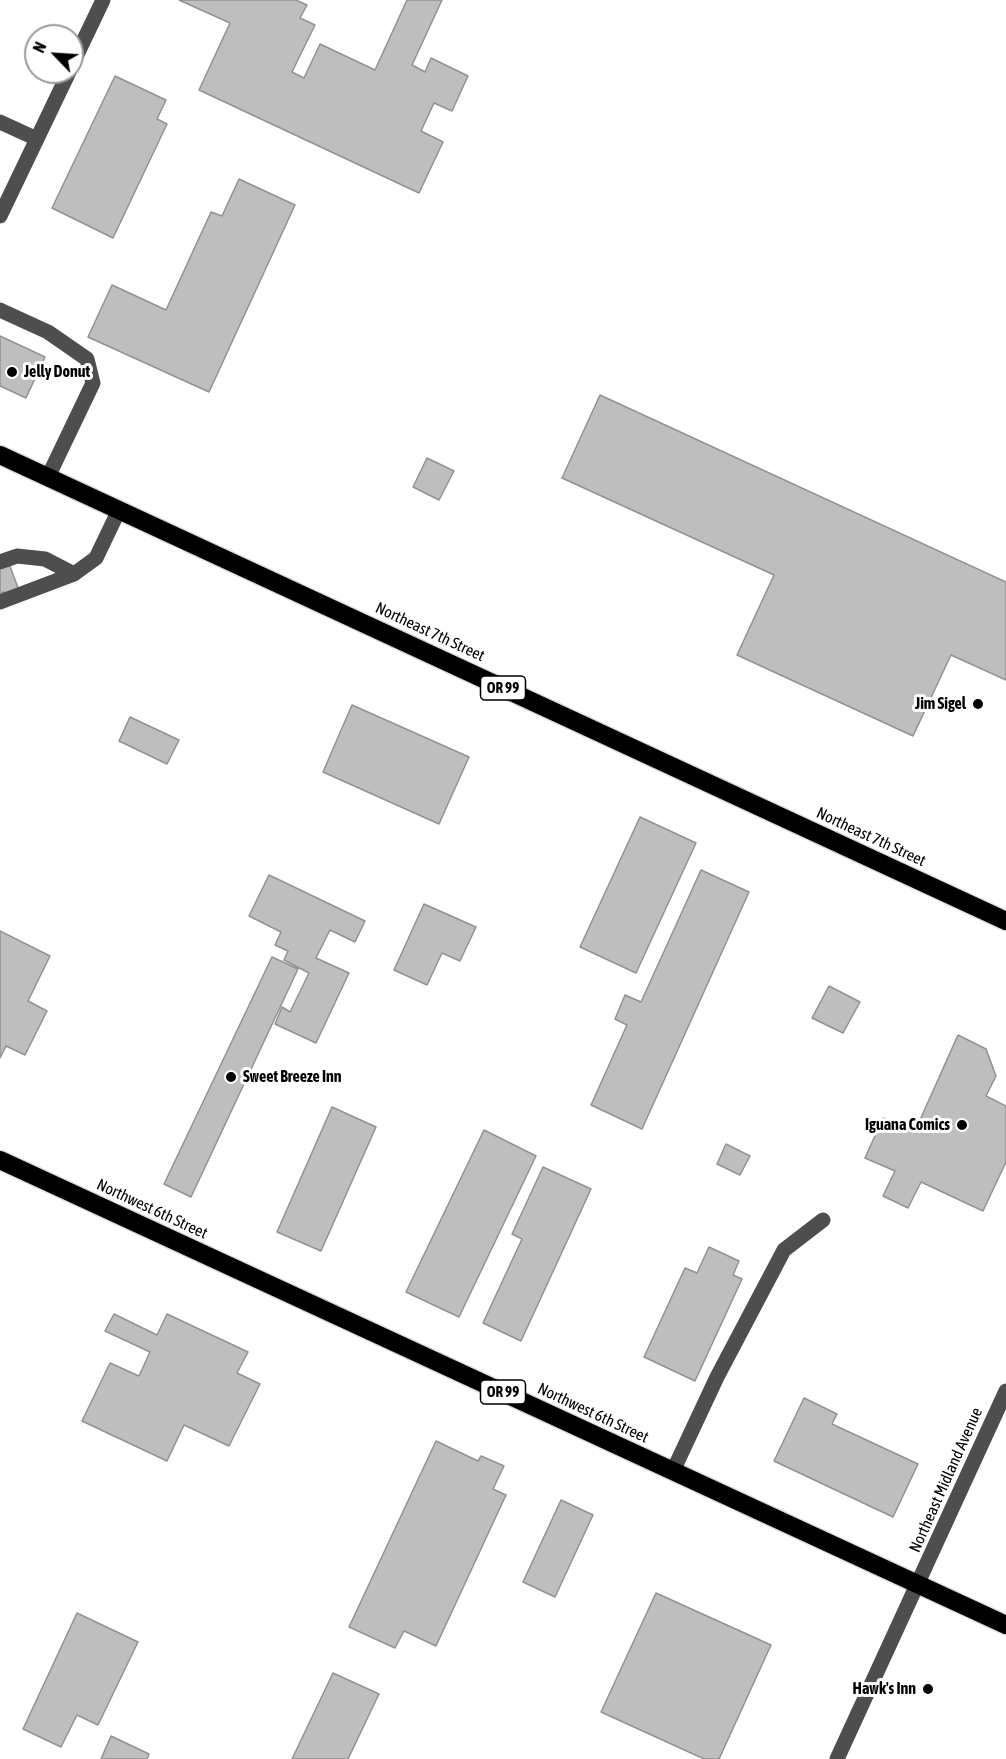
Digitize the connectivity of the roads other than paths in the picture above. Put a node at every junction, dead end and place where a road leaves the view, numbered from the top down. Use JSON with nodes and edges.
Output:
{"nodes":[{"id":1,"x":103,"y":0,"type":"edge"},
{"id":2,"x":84,"y":40,"type":"edge"},
{"id":3,"x":63,"y":84,"type":"edge"},
{"id":4,"x":0,"y":122,"type":"edge"},
{"id":5,"x":37,"y":139,"type":"junction"},
{"id":6,"x":0,"y":216,"type":"edge"},
{"id":7,"x":0,"y":310,"type":"edge"},
{"id":8,"x":0,"y":455,"type":"edge"},
{"id":9,"x":48,"y":477,"type":"junction"},
{"id":10,"x":119,"y":510,"type":"junction"},
{"id":11,"x":0,"y":562,"type":"edge"},
{"id":12,"x":74,"y":574,"type":"junction"},
{"id":13,"x":0,"y":602,"type":"edge"},
{"id":14,"x":1006,"y":921,"type":"edge"},
{"id":15,"x":0,"y":1160,"type":"edge"},
{"id":16,"x":823,"y":1220,"type":"dead end"},
{"id":17,"x":1006,"y":1391,"type":"edge"},
{"id":18,"x":673,"y":1471,"type":"junction"},
{"id":19,"x":918,"y":1585,"type":"junction"},
{"id":20,"x":1006,"y":1625,"type":"edge"},
{"id":21,"x":837,"y":1759,"type":"edge"}],
"edges":[{"from":1,"to":2,"type":"street"},
{"from":3,"to":5,"type":"street"},
{"from":4,"to":5,"type":"street"},
{"from":5,"to":6,"type":"street"},
{"from":7,"to":9,"type":"street"},
{"from":8,"to":9,"type":"highway","name":"Northeast 7th Street","number":"OR 99"},
{"from":9,"to":10,"type":"highway","name":"Northeast 7th Street","number":"OR 99"},
{"from":10,"to":12,"type":"street"},
{"from":10,"to":14,"type":"highway","name":"Northeast 7th Street","number":"OR 99"},
{"from":11,"to":12,"type":"street"},
{"from":12,"to":13,"type":"street"},
{"from":15,"to":18,"type":"highway","name":"Northwest 6th Street","number":"OR 99"},
{"from":16,"to":18,"type":"street"},
{"from":17,"to":19,"type":"street","name":"Northeast Midland Avenue"},
{"from":18,"to":19,"type":"highway","name":"Northwest 6th Street","number":"OR 99"},
{"from":19,"to":20,"type":"highway","name":"Northwest 6th Street","number":"OR 99"},
{"from":19,"to":21,"type":"street","name":"Northeast Midland Avenue"}]}
